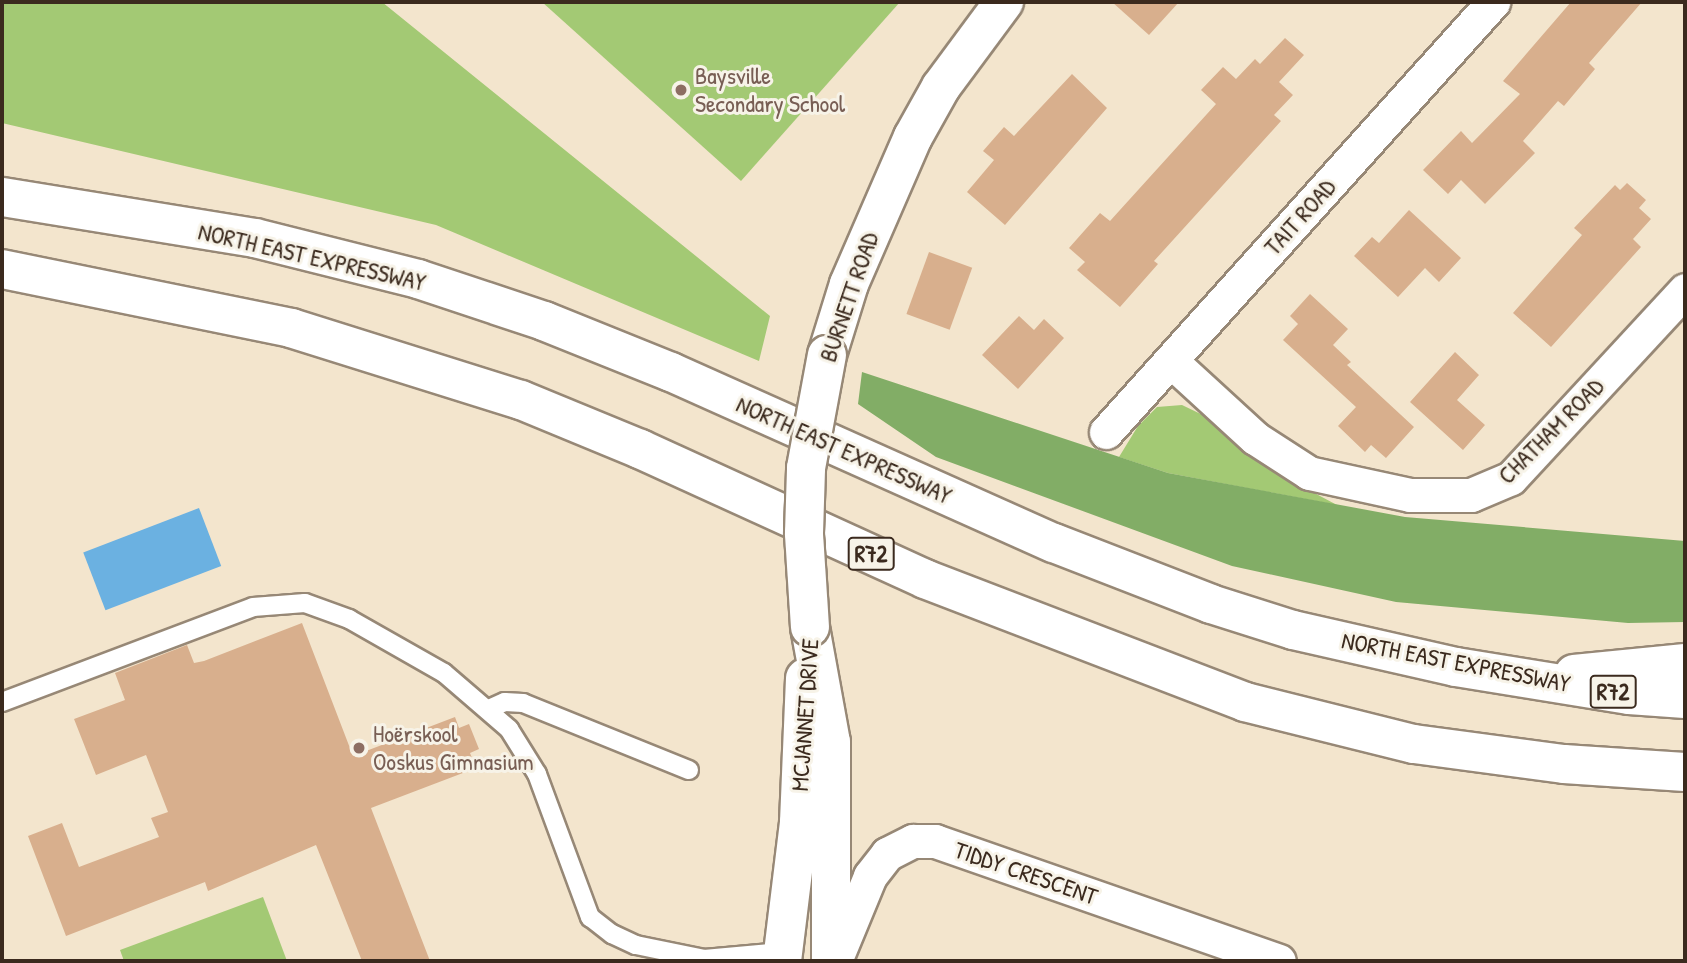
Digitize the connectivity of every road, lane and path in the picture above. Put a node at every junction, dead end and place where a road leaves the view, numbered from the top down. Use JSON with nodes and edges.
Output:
{"nodes":[{"id":1,"x":1004,"y":2,"type":"edge"},
{"id":2,"x":1493,"y":2,"type":"edge"},
{"id":3,"x":2,"y":197,"type":"edge"},
{"id":4,"x":2,"y":269,"type":"edge"},
{"id":5,"x":1685,"y":290,"type":"edge"},
{"id":6,"x":1171,"y":361,"type":"junction"},
{"id":7,"x":1105,"y":432,"type":"dead end"},
{"id":8,"x":810,"y":627,"type":"junction"},
{"id":9,"x":1685,"y":663,"type":"edge"},
{"id":10,"x":1541,"y":678,"type":"junction"},
{"id":11,"x":1685,"y":699,"type":"edge"},
{"id":12,"x":2,"y":702,"type":"edge"},
{"id":13,"x":489,"y":709,"type":"junction"},
{"id":14,"x":689,"y":770,"type":"dead end"},
{"id":15,"x":1685,"y":772,"type":"edge"},
{"id":16,"x":831,"y":857,"type":"junction"},
{"id":17,"x":782,"y":957,"type":"edge"},
{"id":18,"x":833,"y":961,"type":"edge"},
{"id":19,"x":1279,"y":961,"type":"edge"}],
"edges":[{"from":1,"to":8,"type":"main road","name":"BURNETT ROAD","bridge":true},
{"from":2,"to":6,"type":"street","name":"TAIT ROAD"},
{"from":3,"to":10,"type":"main road","name":"NORTH EAST EXPRESSWAY","number":"R72"},
{"from":4,"to":15,"type":"main road","number":"R72"},
{"from":5,"to":6,"type":"street","name":"CHATHAM ROAD"},
{"from":6,"to":7,"type":"street","name":"TAIT ROAD"},
{"from":8,"to":16,"type":"main road","name":"MCJANNET DRIVE"},
{"from":8,"to":17,"type":"main road","name":"MCJANNET DRIVE"},
{"from":9,"to":10,"type":"main road"},
{"from":10,"to":11,"type":"main road","name":"NORTH EAST EXPRESSWAY","number":"R72"},
{"from":12,"to":13,"type":"lane"},
{"from":13,"to":14,"type":"lane"},
{"from":13,"to":17,"type":"lane"},
{"from":16,"to":17,"type":"main road"},
{"from":16,"to":18,"type":"main road","name":"MCJANNET DRIVE"},
{"from":18,"to":19,"type":"street","name":"TIDDY CRESCENT"}]}
